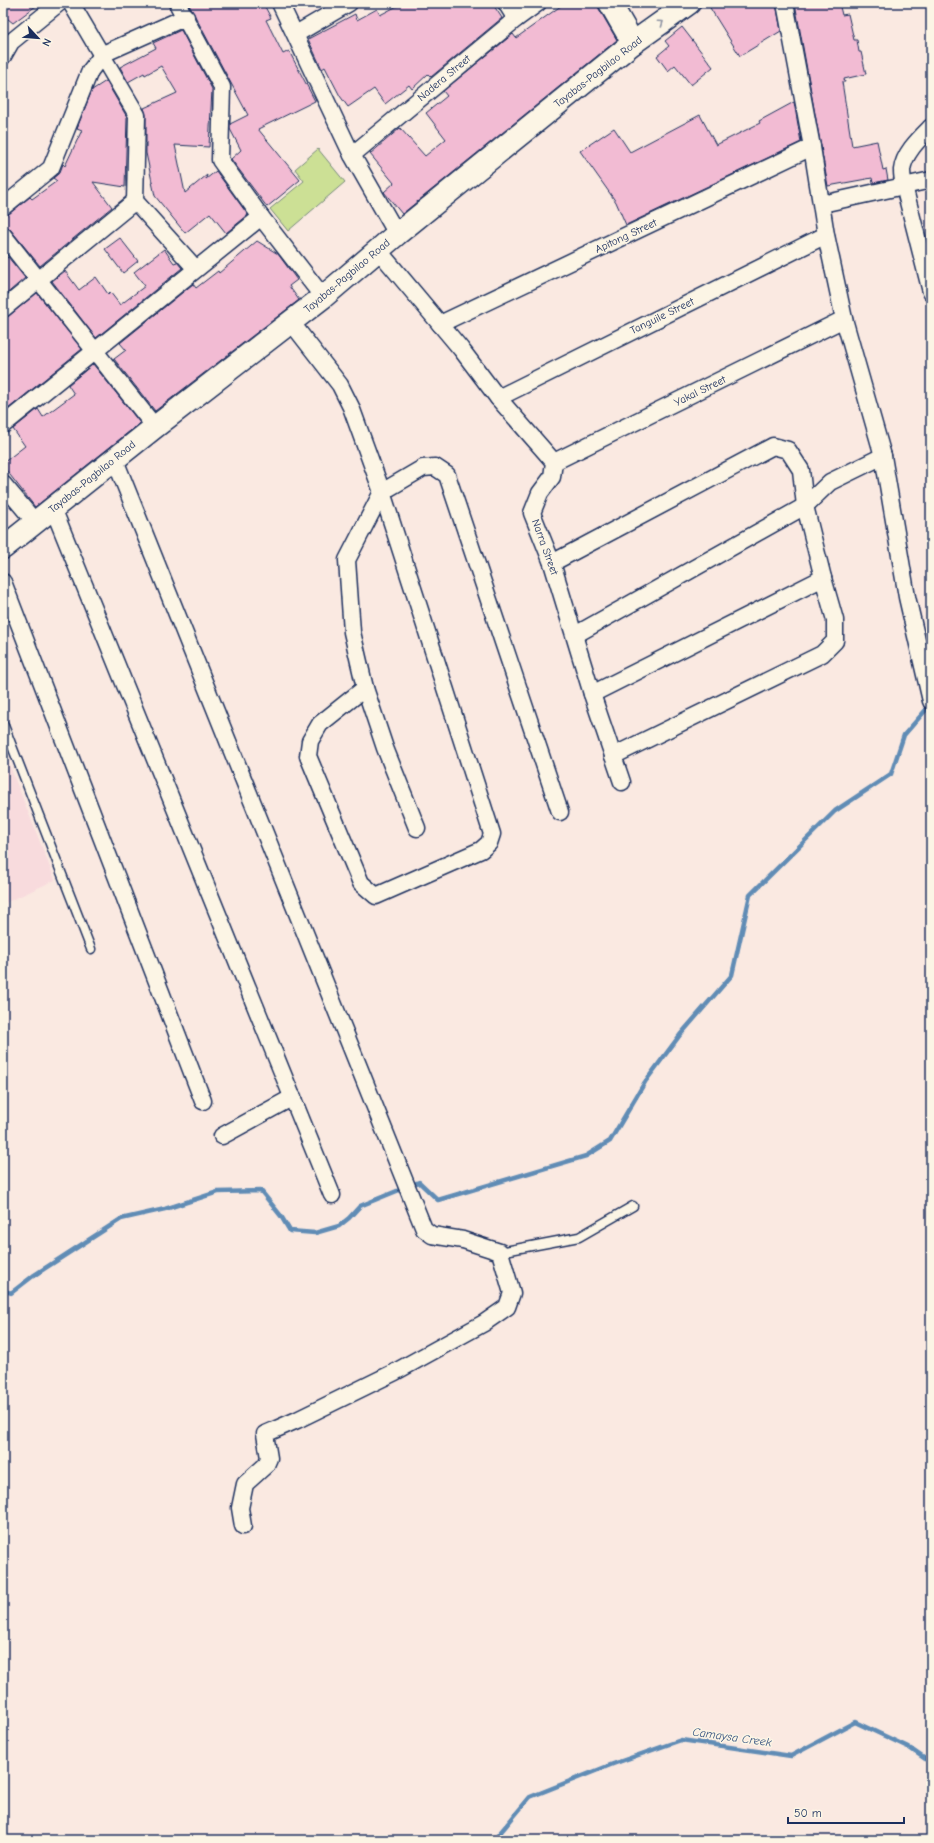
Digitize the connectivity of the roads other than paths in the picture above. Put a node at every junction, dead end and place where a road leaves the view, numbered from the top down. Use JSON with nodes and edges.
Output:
{"nodes":[{"id":1,"x":59,"y":3,"type":"edge"},
{"id":2,"x":71,"y":3,"type":"edge"},
{"id":3,"x":177,"y":3,"type":"edge"},
{"id":4,"x":280,"y":3,"type":"edge"},
{"id":5,"x":349,"y":3,"type":"edge"},
{"id":6,"x":506,"y":3,"type":"edge"},
{"id":7,"x":538,"y":3,"type":"edge"},
{"id":8,"x":610,"y":3,"type":"edge"},
{"id":9,"x":689,"y":3,"type":"edge"},
{"id":10,"x":784,"y":3,"type":"edge"},
{"id":11,"x":186,"y":17,"type":"junction"},
{"id":12,"x":516,"y":19,"type":"junction"},
{"id":13,"x":296,"y":34,"type":"junction"},
{"id":14,"x":632,"y":43,"type":"junction"},
{"id":15,"x":103,"y":54,"type":"junction"},
{"id":16,"x":3,"y":56,"type":"edge"},
{"id":17,"x":931,"y":127,"type":"edge"},
{"id":18,"x":812,"y":147,"type":"junction"},
{"id":19,"x":352,"y":155,"type":"junction"},
{"id":20,"x":931,"y":180,"type":"edge"},
{"id":21,"x":904,"y":186,"type":"junction"},
{"id":22,"x":135,"y":201,"type":"junction"},
{"id":23,"x":822,"y":204,"type":"junction"},
{"id":24,"x":3,"y":207,"type":"edge"},
{"id":25,"x":261,"y":217,"type":"junction"},
{"id":26,"x":397,"y":234,"type":"junction"},
{"id":27,"x":3,"y":235,"type":"edge"},
{"id":28,"x":826,"y":235,"type":"junction"},
{"id":29,"x":379,"y":251,"type":"junction"},
{"id":30,"x":926,"y":253,"type":"edge"},
{"id":31,"x":196,"y":269,"type":"junction"},
{"id":32,"x":38,"y":280,"type":"junction"},
{"id":33,"x":931,"y":292,"type":"edge"},
{"id":34,"x":323,"y":297,"type":"junction"},
{"id":35,"x":3,"y":309,"type":"edge"},
{"id":36,"x":844,"y":319,"type":"junction"},
{"id":37,"x":291,"y":322,"type":"junction"},
{"id":38,"x":440,"y":324,"type":"junction"},
{"id":39,"x":94,"y":351,"type":"junction"},
{"id":40,"x":498,"y":398,"type":"junction"},
{"id":41,"x":3,"y":425,"type":"edge"},
{"id":42,"x":155,"y":427,"type":"junction"},
{"id":43,"x":883,"y":456,"type":"junction"},
{"id":44,"x":115,"y":460,"type":"junction"},
{"id":45,"x":554,"y":462,"type":"junction"},
{"id":46,"x":3,"y":484,"type":"edge"},
{"id":47,"x":382,"y":492,"type":"junction"},
{"id":48,"x":805,"y":506,"type":"junction"},
{"id":49,"x":53,"y":508,"type":"junction"},
{"id":50,"x":36,"y":523,"type":"junction"},
{"id":51,"x":3,"y":548,"type":"edge"},
{"id":52,"x":552,"y":563,"type":"junction"},
{"id":53,"x":823,"y":578,"type":"junction"},
{"id":54,"x":3,"y":582,"type":"edge"},
{"id":55,"x":575,"y":635,"type":"junction"},
{"id":56,"x":365,"y":688,"type":"junction"},
{"id":57,"x":592,"y":694,"type":"junction"},
{"id":58,"x":930,"y":696,"type":"edge"},
{"id":59,"x":3,"y":722,"type":"edge"},
{"id":60,"x":613,"y":756,"type":"junction"},
{"id":61,"x":622,"y":782,"type":"dead end"},
{"id":62,"x":560,"y":812,"type":"dead end"},
{"id":63,"x":417,"y":828,"type":"dead end"},
{"id":64,"x":91,"y":949,"type":"dead end"},
{"id":65,"x":293,"y":1097,"type":"junction"},
{"id":66,"x":203,"y":1101,"type":"dead end"},
{"id":67,"x":222,"y":1136,"type":"dead end"},
{"id":68,"x":332,"y":1195,"type":"dead end"},
{"id":69,"x":633,"y":1206,"type":"dead end"},
{"id":70,"x":500,"y":1252,"type":"junction"},
{"id":71,"x":243,"y":1526,"type":"dead end"}],
"edges":[{"from":1,"to":16,"type":"street"},
{"from":2,"to":15,"type":"street"},
{"from":3,"to":11,"type":"street"},
{"from":4,"to":13,"type":"street"},
{"from":5,"to":13,"type":"street"},
{"from":6,"to":12,"type":"street"},
{"from":7,"to":12,"type":"street","name":"Nadera Street"},
{"from":8,"to":14,"type":"main road"},
{"from":14,"to":9,"type":"main road","name":"Tayabas-Pagbilao Road","one_way":true},
{"from":10,"to":18,"type":"street"},
{"from":11,"to":15,"type":"street"},
{"from":11,"to":25,"type":"street"},
{"from":12,"to":19,"type":"street","name":"Nadera Street"},
{"from":13,"to":19,"type":"street"},
{"from":14,"to":26,"type":"main road","name":"Tayabas-Pagbilao Road"},
{"from":15,"to":22,"type":"street"},
{"from":15,"to":24,"type":"street"},
{"from":17,"to":21,"type":"street"},
{"from":18,"to":23,"type":"street"},
{"from":18,"to":38,"type":"street","name":"Apitong Street"},
{"from":19,"to":26,"type":"street"},
{"from":20,"to":21,"type":"street"},
{"from":21,"to":23,"type":"street"},
{"from":21,"to":30,"type":"street"},
{"from":22,"to":31,"type":"street"},
{"from":22,"to":32,"type":"street"},
{"from":23,"to":28,"type":"street"},
{"from":25,"to":31,"type":"street"},
{"from":25,"to":34,"type":"street"},
{"from":26,"to":29,"type":"main road","name":"Tayabas-Pagbilao Road"},
{"from":27,"to":32,"type":"street"},
{"from":28,"to":36,"type":"street"},
{"from":28,"to":40,"type":"street","name":"Tanguile Street"},
{"from":29,"to":34,"type":"main road","name":"Tayabas-Pagbilao Road"},
{"from":29,"to":38,"type":"street"},
{"from":30,"to":33,"type":"street"},
{"from":31,"to":39,"type":"street"},
{"from":32,"to":35,"type":"street"},
{"from":32,"to":39,"type":"street"},
{"from":34,"to":37,"type":"main road","name":"Tayabas-Pagbilao Road"},
{"from":36,"to":43,"type":"street"},
{"from":36,"to":45,"type":"street","name":"Yakal Street"},
{"from":37,"to":42,"type":"main road","name":"Tayabas-Pagbilao Road"},
{"from":37,"to":47,"type":"street"},
{"from":38,"to":40,"type":"street"},
{"from":39,"to":41,"type":"street"},
{"from":39,"to":42,"type":"street"},
{"from":40,"to":45,"type":"street"},
{"from":42,"to":44,"type":"main road","name":"Tayabas-Pagbilao Road"},
{"from":43,"to":48,"type":"street"},
{"from":43,"to":58,"type":"street"},
{"from":44,"to":49,"type":"main road","name":"Tayabas-Pagbilao Road"},
{"from":44,"to":70,"type":"street"},
{"from":45,"to":52,"type":"street","name":"Narra Street"},
{"from":46,"to":50,"type":"street"},
{"from":47,"to":56,"type":"street"},
{"from":47,"to":56,"type":"street"},
{"from":47,"to":62,"type":"street"},
{"from":48,"to":52,"type":"street"},
{"from":48,"to":53,"type":"street"},
{"from":48,"to":55,"type":"street"},
{"from":49,"to":50,"type":"main road","name":"Tayabas-Pagbilao Road"},
{"from":49,"to":65,"type":"street"},
{"from":50,"to":51,"type":"main road","name":"Tayabas-Pagbilao Road"},
{"from":52,"to":55,"type":"street","name":"Narra Street"},
{"from":53,"to":57,"type":"street"},
{"from":53,"to":60,"type":"street"},
{"from":54,"to":66,"type":"street"},
{"from":55,"to":57,"type":"street","name":"Narra Street"},
{"from":56,"to":63,"type":"street"},
{"from":57,"to":60,"type":"street","name":"Narra Street"},
{"from":59,"to":64,"type":"lane"},
{"from":60,"to":61,"type":"street","name":"Narra Street"},
{"from":65,"to":67,"type":"street"},
{"from":65,"to":68,"type":"street"},
{"from":69,"to":70,"type":"lane"},
{"from":70,"to":71,"type":"street"}]}
